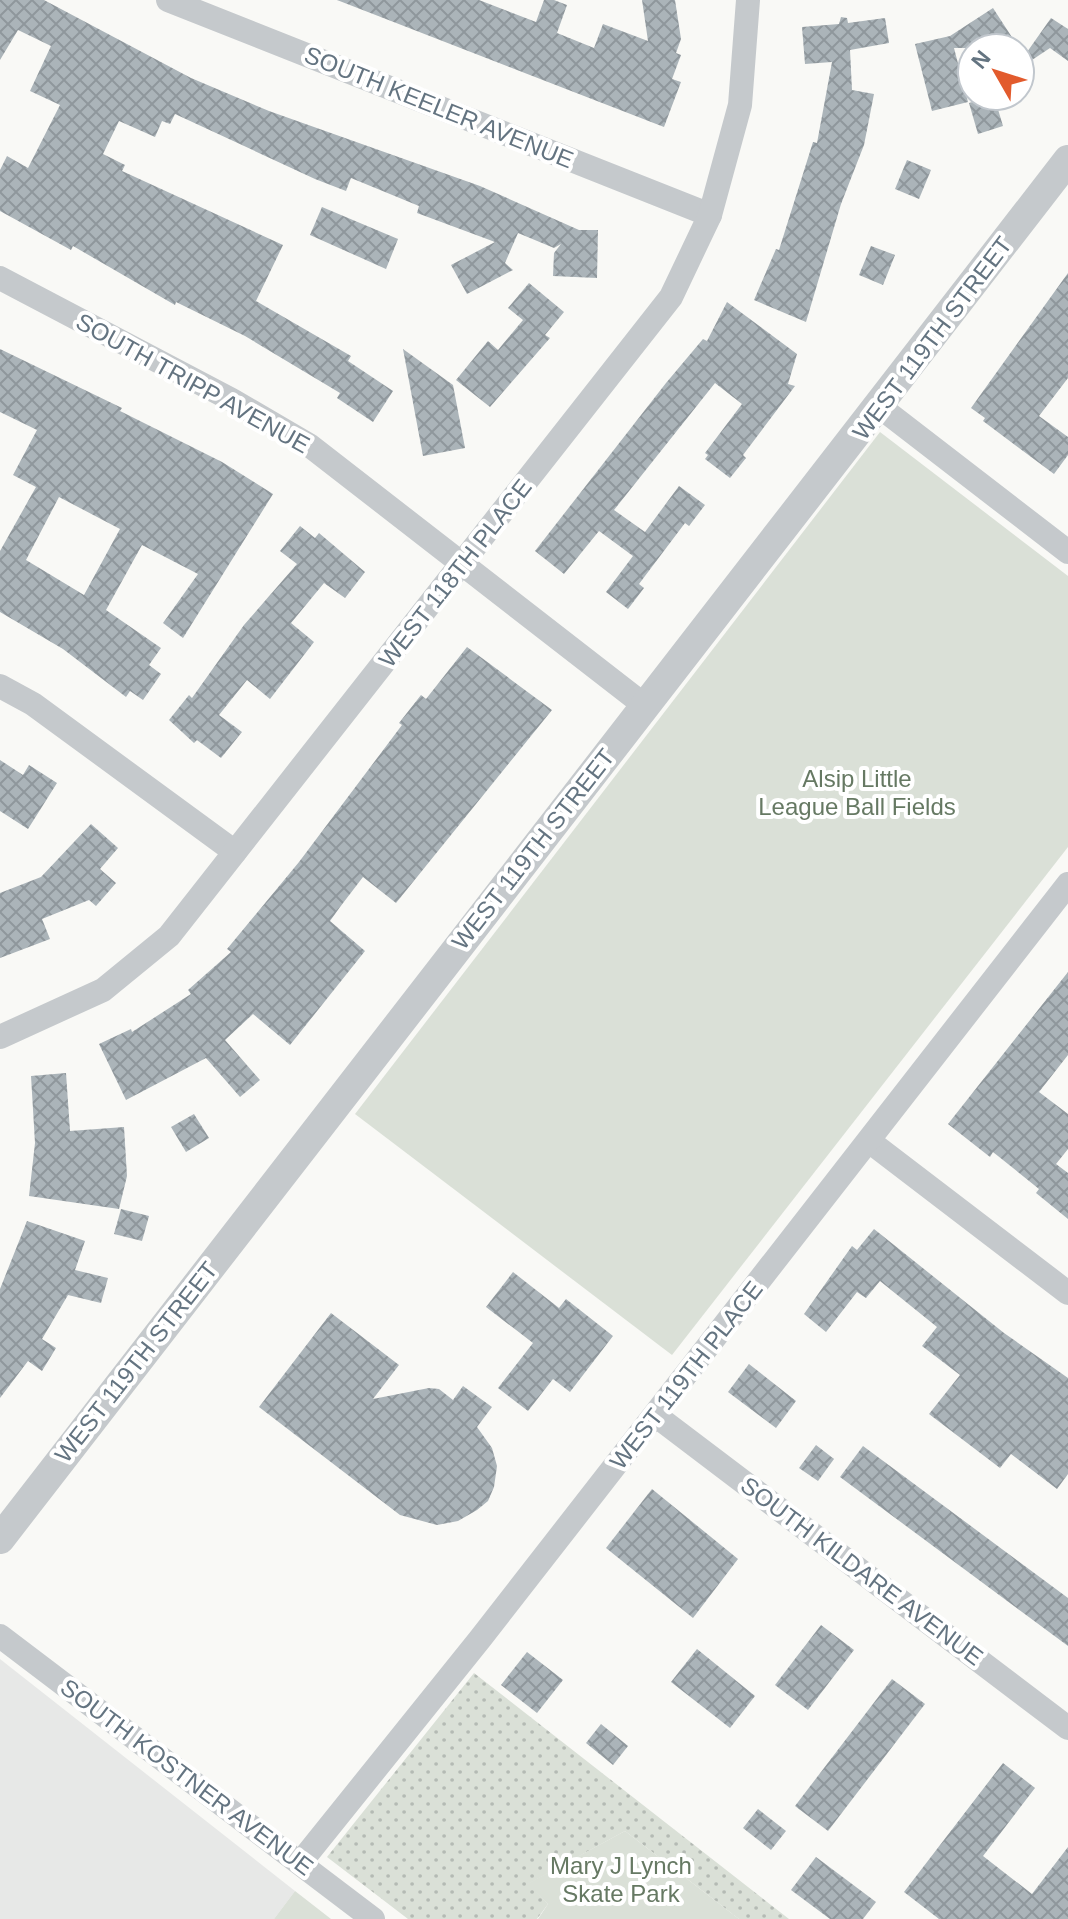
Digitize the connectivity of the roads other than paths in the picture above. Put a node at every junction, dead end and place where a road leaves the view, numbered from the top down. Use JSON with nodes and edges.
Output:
{"nodes":[{"id":1,"x":168,"y":0,"type":"edge"},
{"id":2,"x":748,"y":0,"type":"edge"},
{"id":3,"x":1068,"y":160,"type":"edge"},
{"id":4,"x":710,"y":215,"type":"junction"},
{"id":5,"x":0,"y":278,"type":"edge"},
{"id":6,"x":880,"y":407,"type":"junction"},
{"id":7,"x":1068,"y":552,"type":"edge"},
{"id":8,"x":461,"y":566,"type":"junction"},
{"id":9,"x":0,"y":686,"type":"edge"},
{"id":10,"x":644,"y":705,"type":"junction"},
{"id":11,"x":235,"y":852,"type":"junction"},
{"id":12,"x":1068,"y":884,"type":"edge"},
{"id":13,"x":0,"y":1037,"type":"edge"},
{"id":14,"x":869,"y":1141,"type":"junction"},
{"id":15,"x":1068,"y":1293,"type":"edge"},
{"id":16,"x":655,"y":1415,"type":"junction"},
{"id":17,"x":0,"y":1539,"type":"edge"},
{"id":18,"x":0,"y":1636,"type":"edge"},
{"id":19,"x":1068,"y":1728,"type":"edge"},
{"id":20,"x":300,"y":1863,"type":"junction"},
{"id":21,"x":373,"y":1919,"type":"edge"}],
"edges":[{"from":1,"to":4,"type":"street","name":"SOUTH KEELER AVENUE"},
{"from":2,"to":4,"type":"street","name":"WEST 118TH PLACE"},
{"from":3,"to":6,"type":"street","name":"WEST 119TH STREET"},
{"from":4,"to":8,"type":"street","name":"WEST 118TH PLACE"},
{"from":5,"to":8,"type":"street","name":"SOUTH TRIPP AVENUE"},
{"from":6,"to":7,"type":"street"},
{"from":6,"to":10,"type":"street","name":"WEST 119TH STREET"},
{"from":8,"to":10,"type":"street","name":"SOUTH TRIPP AVENUE"},
{"from":8,"to":11,"type":"street","name":"WEST 118TH PLACE"},
{"from":9,"to":11,"type":"street"},
{"from":10,"to":17,"type":"street","name":"WEST 119TH STREET"},
{"from":11,"to":13,"type":"street","name":"WEST 118TH PLACE"},
{"from":12,"to":14,"type":"street","name":"WEST 119TH PLACE"},
{"from":14,"to":15,"type":"street"},
{"from":14,"to":16,"type":"street","name":"WEST 119TH PLACE"},
{"from":16,"to":19,"type":"street","name":"SOUTH KILDARE AVENUE"},
{"from":16,"to":20,"type":"street","name":"WEST 119TH PLACE"},
{"from":18,"to":20,"type":"street","name":"SOUTH KOSTNER AVENUE"},
{"from":20,"to":21,"type":"street","name":"SOUTH KOSTNER AVENUE"}]}
